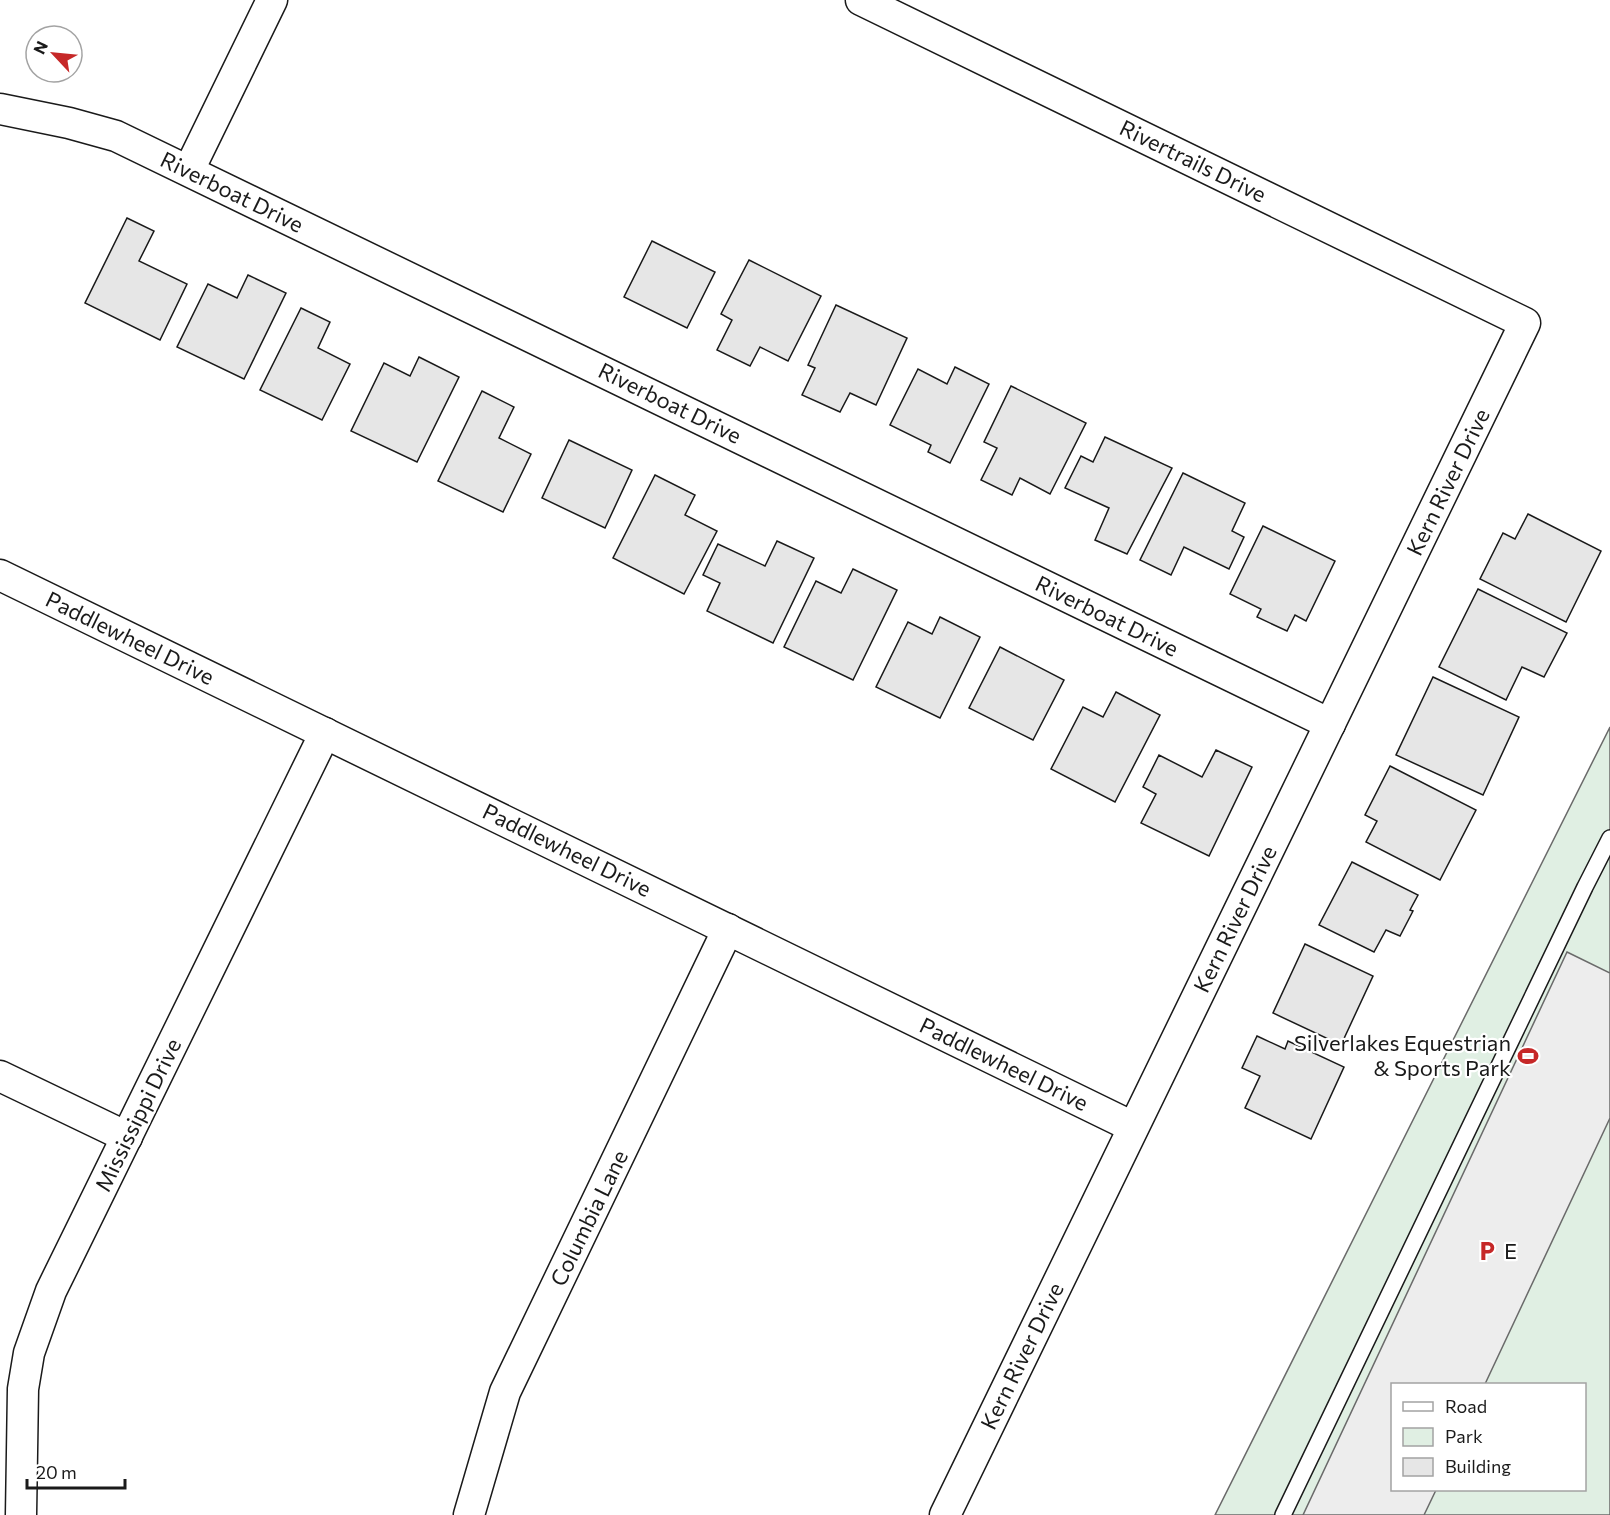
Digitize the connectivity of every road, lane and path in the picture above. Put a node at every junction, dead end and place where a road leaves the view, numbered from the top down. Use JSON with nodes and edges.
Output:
{"nodes":[{"id":1,"x":272,"y":0,"type":"edge"},
{"id":2,"x":861,"y":0,"type":"edge"},
{"id":3,"x":0,"y":109,"type":"edge"},
{"id":4,"x":189,"y":170,"type":"junction"},
{"id":5,"x":1525,"y":323,"type":"joint"},
{"id":6,"x":0,"y":575,"type":"edge"},
{"id":7,"x":1330,"y":724,"type":"junction"},
{"id":8,"x":325,"y":733,"type":"junction"},
{"id":9,"x":1610,"y":838,"type":"edge"},
{"id":10,"x":728,"y":929,"type":"junction"},
{"id":11,"x":0,"y":1076,"type":"edge"},
{"id":12,"x":1134,"y":1127,"type":"junction"},
{"id":13,"x":127,"y":1137,"type":"junction"},
{"id":14,"x":11,"y":1438,"type":"edge"},
{"id":15,"x":21,"y":1515,"type":"edge"},
{"id":16,"x":469,"y":1515,"type":"edge"},
{"id":17,"x":945,"y":1515,"type":"edge"},
{"id":18,"x":1283,"y":1515,"type":"edge"}],
"edges":[{"from":1,"to":4,"type":"street"},
{"from":2,"to":5,"type":"street","name":"Rivertrails Drive"},
{"from":3,"to":4,"type":"street","name":"Riverboat Drive"},
{"from":4,"to":7,"type":"street","name":"Riverboat Drive"},
{"from":5,"to":7,"type":"street","name":"Kern River Drive"},
{"from":6,"to":8,"type":"street","name":"Paddlewheel Drive"},
{"from":7,"to":12,"type":"street","name":"Kern River Drive"},
{"from":8,"to":10,"type":"street","name":"Paddlewheel Drive"},
{"from":8,"to":13,"type":"street","name":"Mississippi Drive"},
{"from":9,"to":18,"type":"lane"},
{"from":10,"to":12,"type":"street","name":"Paddlewheel Drive"},
{"from":10,"to":16,"type":"street","name":"Columbia Lane"},
{"from":11,"to":13,"type":"street"},
{"from":12,"to":17,"type":"street","name":"Kern River Drive"},
{"from":13,"to":14,"type":"street","name":"Mississippi Drive"},
{"from":14,"to":15,"type":"street","name":"Mississippi Drive"}]}
